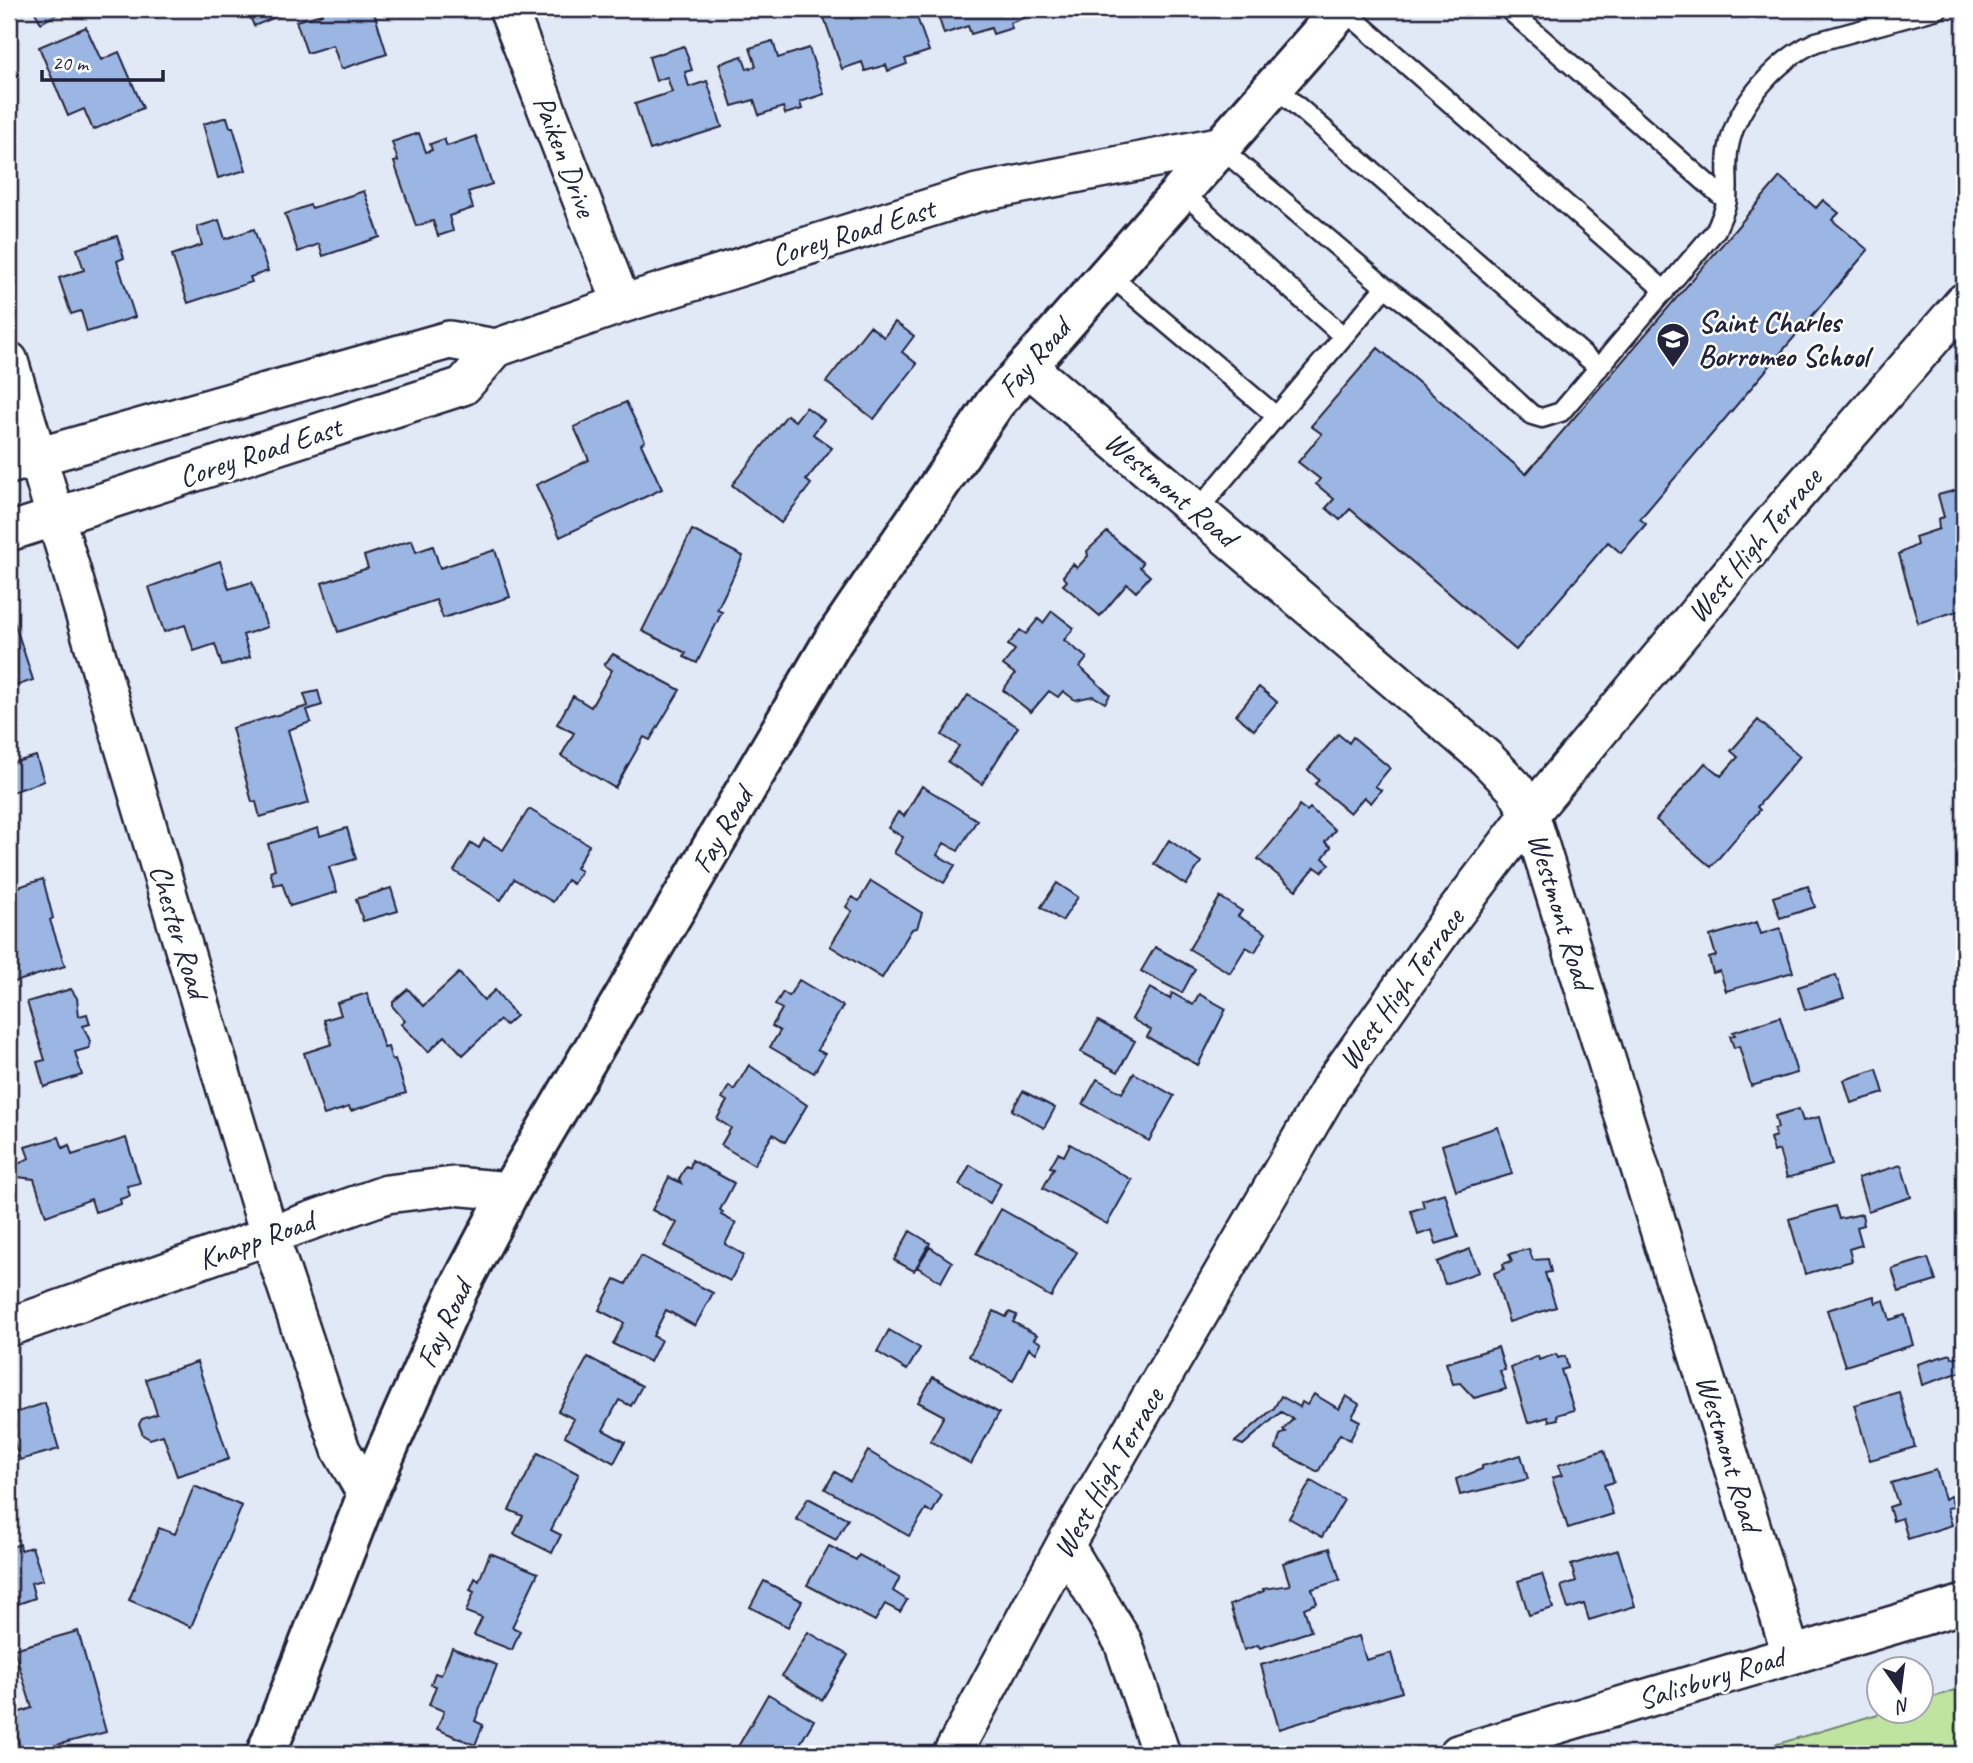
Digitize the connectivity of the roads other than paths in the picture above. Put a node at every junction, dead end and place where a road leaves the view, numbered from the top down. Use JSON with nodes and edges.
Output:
{"nodes":[{"id":1,"x":508,"y":9,"type":"edge"},
{"id":2,"x":1342,"y":9,"type":"edge"},
{"id":3,"x":1508,"y":9,"type":"edge"},
{"id":4,"x":1938,"y":9,"type":"edge"},
{"id":5,"x":1273,"y":85,"type":"junction"},
{"id":6,"x":1218,"y":146,"type":"junction"},
{"id":7,"x":1180,"y":190,"type":"junction"},
{"id":8,"x":1727,"y":201,"type":"junction"},
{"id":9,"x":1107,"y":273,"type":"junction"},
{"id":10,"x":1385,"y":287,"type":"junction"},
{"id":11,"x":1665,"y":290,"type":"junction"},
{"id":12,"x":1964,"y":302,"type":"edge"},
{"id":13,"x":621,"y":304,"type":"junction"},
{"id":14,"x":1343,"y":336,"type":"junction"},
{"id":15,"x":496,"y":348,"type":"junction"},
{"id":16,"x":9,"y":361,"type":"edge"},
{"id":17,"x":1027,"y":366,"type":"junction"},
{"id":18,"x":1599,"y":368,"type":"junction"},
{"id":19,"x":1276,"y":416,"type":"junction"},
{"id":20,"x":23,"y":461,"type":"edge"},
{"id":21,"x":1197,"y":511,"type":"junction"},
{"id":22,"x":55,"y":517,"type":"junction"},
{"id":23,"x":9,"y":532,"type":"edge"},
{"id":24,"x":1530,"y":814,"type":"junction"},
{"id":25,"x":510,"y":1191,"type":"junction"},
{"id":26,"x":269,"y":1234,"type":"junction"},
{"id":27,"x":9,"y":1327,"type":"edge"},
{"id":28,"x":367,"y":1495,"type":"junction"},
{"id":29,"x":1065,"y":1545,"type":"junction"},
{"id":30,"x":1964,"y":1604,"type":"edge"},
{"id":31,"x":1791,"y":1654,"type":"junction"},
{"id":32,"x":267,"y":1754,"type":"edge"},
{"id":33,"x":952,"y":1754,"type":"edge"},
{"id":34,"x":1161,"y":1754,"type":"edge"},
{"id":35,"x":1458,"y":1754,"type":"edge"}],
"edges":[{"from":1,"to":13,"type":"street","name":"Paiken Drive"},
{"from":2,"to":5,"type":"street","name":"Fay Road"},
{"from":2,"to":11,"type":"lane"},
{"from":3,"to":8,"type":"lane"},
{"from":4,"to":8,"type":"lane"},
{"from":5,"to":6,"type":"street","name":"Fay Road"},
{"from":5,"to":18,"type":"lane"},
{"from":6,"to":7,"type":"street","name":"Fay Road"},
{"from":6,"to":10,"type":"lane"},
{"from":6,"to":13,"type":"street","name":"Corey Road East"},
{"from":7,"to":9,"type":"street","name":"Fay Road"},
{"from":7,"to":14,"type":"lane"},
{"from":8,"to":11,"type":"lane"},
{"from":9,"to":17,"type":"street","name":"Fay Road"},
{"from":9,"to":19,"type":"lane"},
{"from":10,"to":14,"type":"lane"},
{"from":10,"to":18,"type":"lane"},
{"from":11,"to":18,"type":"lane"},
{"from":12,"to":24,"type":"street","name":"West High Terrace"},
{"from":13,"to":15,"type":"street","name":"Corey Road East"},
{"from":14,"to":19,"type":"lane"},
{"from":15,"to":20,"type":"street","name":"Corey Road East"},
{"from":15,"to":22,"type":"street","name":"Corey Road East"},
{"from":16,"to":20,"type":"street","name":"Chester Road"},
{"from":17,"to":21,"type":"street","name":"Westmont Road"},
{"from":17,"to":25,"type":"street","name":"Fay Road"},
{"from":19,"to":21,"type":"lane"},
{"from":20,"to":22,"type":"street","name":"Chester Road"},
{"from":21,"to":24,"type":"street","name":"Westmont Road"},
{"from":22,"to":23,"type":"street","name":"Corey Road East"},
{"from":22,"to":26,"type":"street","name":"Chester Road"},
{"from":24,"to":29,"type":"street","name":"West High Terrace"},
{"from":24,"to":31,"type":"street","name":"Westmont Road"},
{"from":25,"to":26,"type":"street","name":"Knapp Road"},
{"from":25,"to":28,"type":"street","name":"Fay Road"},
{"from":26,"to":27,"type":"street","name":"Knapp Road"},
{"from":26,"to":28,"type":"street","name":"Chester Road"},
{"from":28,"to":32,"type":"street","name":"Fay Road"},
{"from":29,"to":33,"type":"street","name":"West High Terrace"},
{"from":29,"to":34,"type":"street"},
{"from":30,"to":31,"type":"street","name":"Salisbury Road"},
{"from":31,"to":35,"type":"street","name":"Salisbury Road"}]}
